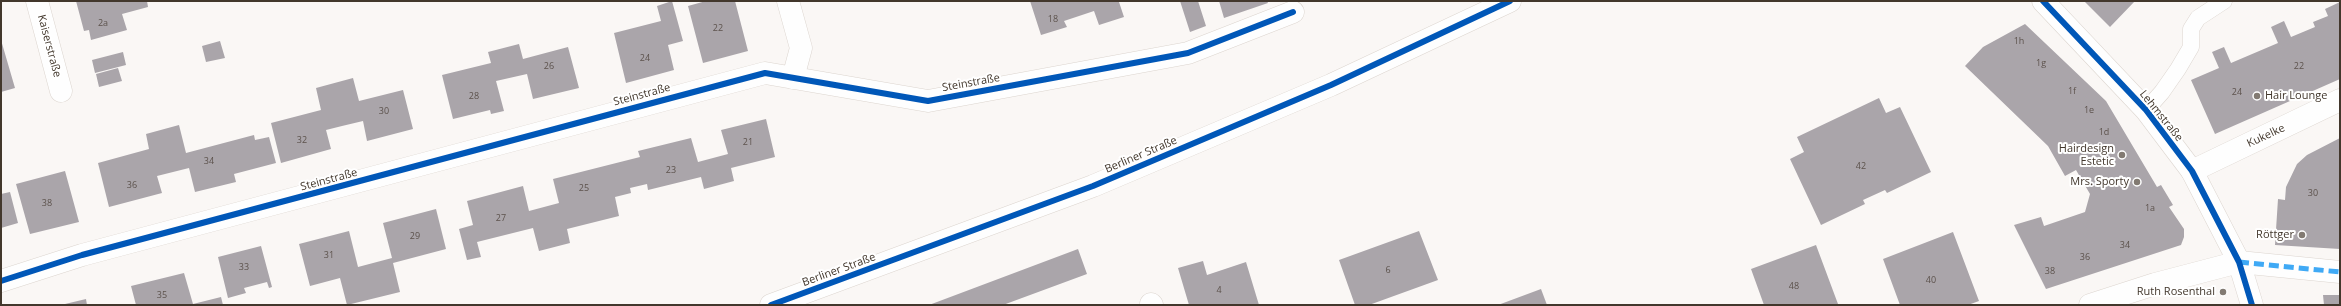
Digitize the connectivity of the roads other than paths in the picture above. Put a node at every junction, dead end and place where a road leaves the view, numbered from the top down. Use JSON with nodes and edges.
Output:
{"nodes":[{"id":1,"x":37,"y":1,"type":"edge"},
{"id":2,"x":788,"y":1,"type":"edge"},
{"id":3,"x":1510,"y":1,"type":"edge"},
{"id":4,"x":2043,"y":1,"type":"edge"},
{"id":5,"x":2224,"y":1,"type":"edge"},
{"id":6,"x":1293,"y":12,"type":"dead end"},
{"id":7,"x":793,"y":78,"type":"junction"},
{"id":8,"x":61,"y":91,"type":"dead end"},
{"id":9,"x":2340,"y":100,"type":"edge"},
{"id":10,"x":2146,"y":110,"type":"junction"},
{"id":11,"x":2192,"y":171,"type":"junction"},
{"id":12,"x":2239,"y":262,"type":"junction"},
{"id":13,"x":2340,"y":272,"type":"edge"},
{"id":14,"x":1,"y":282,"type":"edge"},
{"id":15,"x":771,"y":305,"type":"edge"},
{"id":16,"x":2090,"y":305,"type":"edge"},
{"id":17,"x":2252,"y":305,"type":"edge"}],
"edges":[{"from":1,"to":8,"type":"street","name":"Kaiserstraße"},
{"from":2,"to":7,"type":"street"},
{"from":3,"to":15,"type":"street","name":"Berliner Straße"},
{"from":4,"to":10,"type":"street","name":"Lehmstraße"},
{"from":5,"to":10,"type":"lane"},
{"from":6,"to":7,"type":"street","name":"Steinstraße"},
{"from":7,"to":14,"type":"street","name":"Steinstraße"},
{"from":9,"to":11,"type":"street","name":"Kukelke"},
{"from":10,"to":11,"type":"street","name":"Lehmstraße"},
{"from":11,"to":12,"type":"street","name":"Lehmstraße"},
{"from":12,"to":13,"type":"street"},
{"from":12,"to":16,"type":"street"},
{"from":12,"to":17,"type":"street","name":"Lehmstraße"}]}
